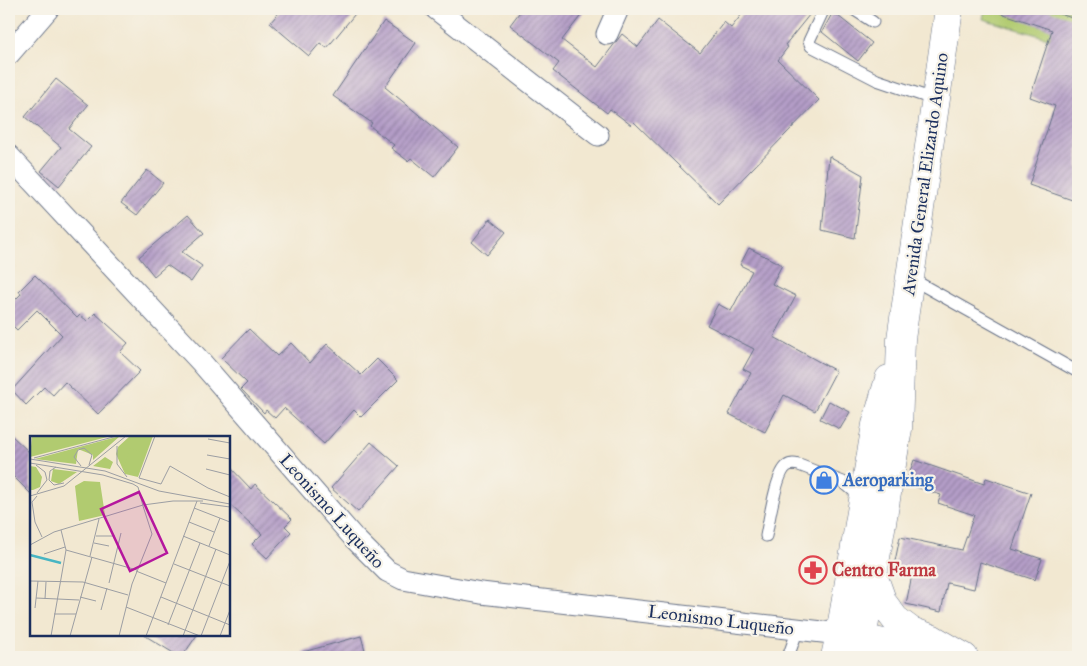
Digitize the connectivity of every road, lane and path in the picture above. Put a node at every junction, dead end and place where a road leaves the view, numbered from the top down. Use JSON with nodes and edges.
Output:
{"nodes":[{"id":1,"x":48,"y":9,"type":"edge"},
{"id":2,"x":436,"y":9,"type":"edge"},
{"id":3,"x":618,"y":9,"type":"edge"},
{"id":4,"x":824,"y":9,"type":"edge"},
{"id":5,"x":854,"y":9,"type":"edge"},
{"id":6,"x":949,"y":9,"type":"edge"},
{"id":7,"x":873,"y":22,"type":"dead end"},
{"id":8,"x":607,"y":34,"type":"dead end"},
{"id":9,"x":9,"y":54,"type":"edge"},
{"id":10,"x":936,"y":100,"type":"junction"},
{"id":11,"x":598,"y":135,"type":"dead end"},
{"id":12,"x":9,"y":156,"type":"edge"},
{"id":13,"x":910,"y":278,"type":"junction"},
{"id":14,"x":901,"y":339,"type":"junction"},
{"id":15,"x":1078,"y":372,"type":"edge"},
{"id":16,"x":863,"y":499,"type":"junction"},
{"id":17,"x":766,"y":536,"type":"dead end"},
{"id":18,"x":873,"y":575,"type":"junction"},
{"id":19,"x":798,"y":629,"type":"junction"},
{"id":20,"x":849,"y":647,"type":"edge"},
{"id":21,"x":788,"y":657,"type":"edge"},
{"id":22,"x":954,"y":657,"type":"edge"},
{"id":23,"x":964,"y":657,"type":"edge"}],
"edges":[{"from":1,"to":9,"type":"street"},
{"from":2,"to":11,"type":"street"},
{"from":3,"to":8,"type":"street"},
{"from":4,"to":10,"type":"lane"},
{"from":5,"to":7,"type":"lane"},
{"from":6,"to":10,"type":"main road","name":"Avenida General Elizardo Aquino"},
{"from":10,"to":13,"type":"main road","name":"Avenida General Elizardo Aquino"},
{"from":12,"to":19,"type":"street","name":"Leonismo Luqueño"},
{"from":13,"to":14,"type":"main road","name":"Avenida General Elizardo Aquino"},
{"from":13,"to":15,"type":"lane"},
{"from":14,"to":16,"type":"main road","name":"Avenida General Elizardo Aquino"},
{"from":14,"to":18,"type":"main road","name":"Avenida General Elizardo Aquino"},
{"from":16,"to":17,"type":"lane"},
{"from":16,"to":20,"type":"main road","name":"Avenida General Elizardo Aquino"},
{"from":18,"to":20,"type":"main road","name":"Avenida General Elizardo Aquino"},
{"from":18,"to":23,"type":"main road"},
{"from":19,"to":20,"type":"street","name":"Leonismo Luqueño"},
{"from":19,"to":21,"type":"lane"},
{"from":20,"to":22,"type":"main road"}]}
